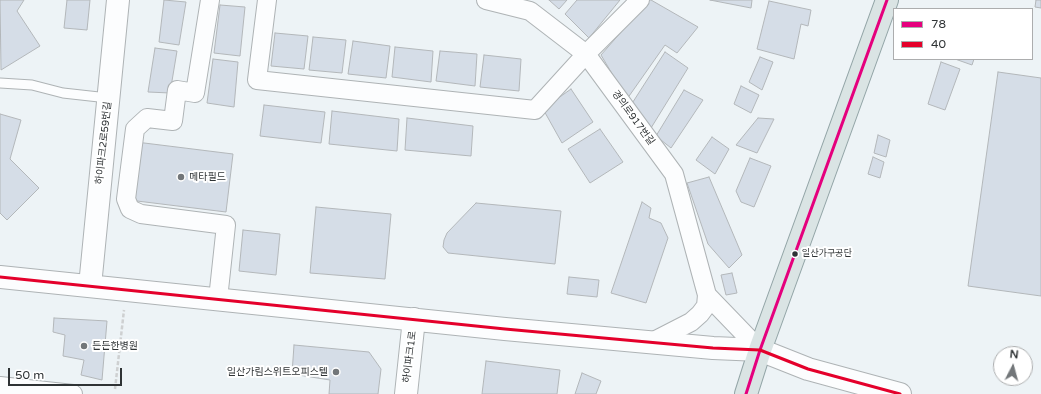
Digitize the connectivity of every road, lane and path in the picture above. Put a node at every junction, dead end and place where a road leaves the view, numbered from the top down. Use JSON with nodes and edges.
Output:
{"nodes":[{"id":1,"x":118,"y":0,"type":"edge"},
{"id":2,"x":210,"y":0,"type":"edge"},
{"id":3,"x":267,"y":0,"type":"edge"},
{"id":4,"x":486,"y":0,"type":"edge"},
{"id":5,"x":640,"y":0,"type":"edge"},
{"id":6,"x":886,"y":0,"type":"edge"},
{"id":7,"x":586,"y":54,"type":"junction"},
{"id":8,"x":0,"y":83,"type":"edge"},
{"id":9,"x":108,"y":98,"type":"junction"},
{"id":10,"x":0,"y":277,"type":"edge"},
{"id":11,"x":90,"y":286,"type":"junction"},
{"id":12,"x":707,"y":295,"type":"junction"},
{"id":13,"x":218,"y":299,"type":"junction"},
{"id":14,"x":124,"y":310,"type":"dead end"},
{"id":15,"x":414,"y":319,"type":"junction"},
{"id":16,"x":652,"y":342,"type":"junction"},
{"id":17,"x":760,"y":350,"type":"junction"},
{"id":18,"x":0,"y":386,"type":"edge"},
{"id":19,"x":115,"y":390,"type":"dead end"},
{"id":20,"x":73,"y":394,"type":"edge"},
{"id":21,"x":406,"y":394,"type":"edge"},
{"id":22,"x":746,"y":394,"type":"edge"},
{"id":23,"x":900,"y":394,"type":"edge"}],
"edges":[{"from":1,"to":9,"type":"street","name":"하이파크2로59번길"},
{"from":2,"to":13,"type":"street"},
{"from":3,"to":7,"type":"street"},
{"from":4,"to":7,"type":"street","name":"경의로917번길"},
{"from":5,"to":7,"type":"street"},
{"from":6,"to":17,"type":"main road"},
{"from":7,"to":12,"type":"street","name":"경의로917번길"},
{"from":8,"to":9,"type":"lane"},
{"from":9,"to":11,"type":"street","name":"하이파크2로59번길"},
{"from":10,"to":11,"type":"street"},
{"from":11,"to":13,"type":"street"},
{"from":12,"to":16,"type":"street"},
{"from":12,"to":17,"type":"street"},
{"from":13,"to":15,"type":"street"},
{"from":14,"to":19,"type":"path"},
{"from":15,"to":16,"type":"street"},
{"from":15,"to":21,"type":"street","name":"하이파크1로"},
{"from":16,"to":17,"type":"street"},
{"from":17,"to":22,"type":"main road"},
{"from":17,"to":23,"type":"street"},
{"from":18,"to":20,"type":"street"}]}
